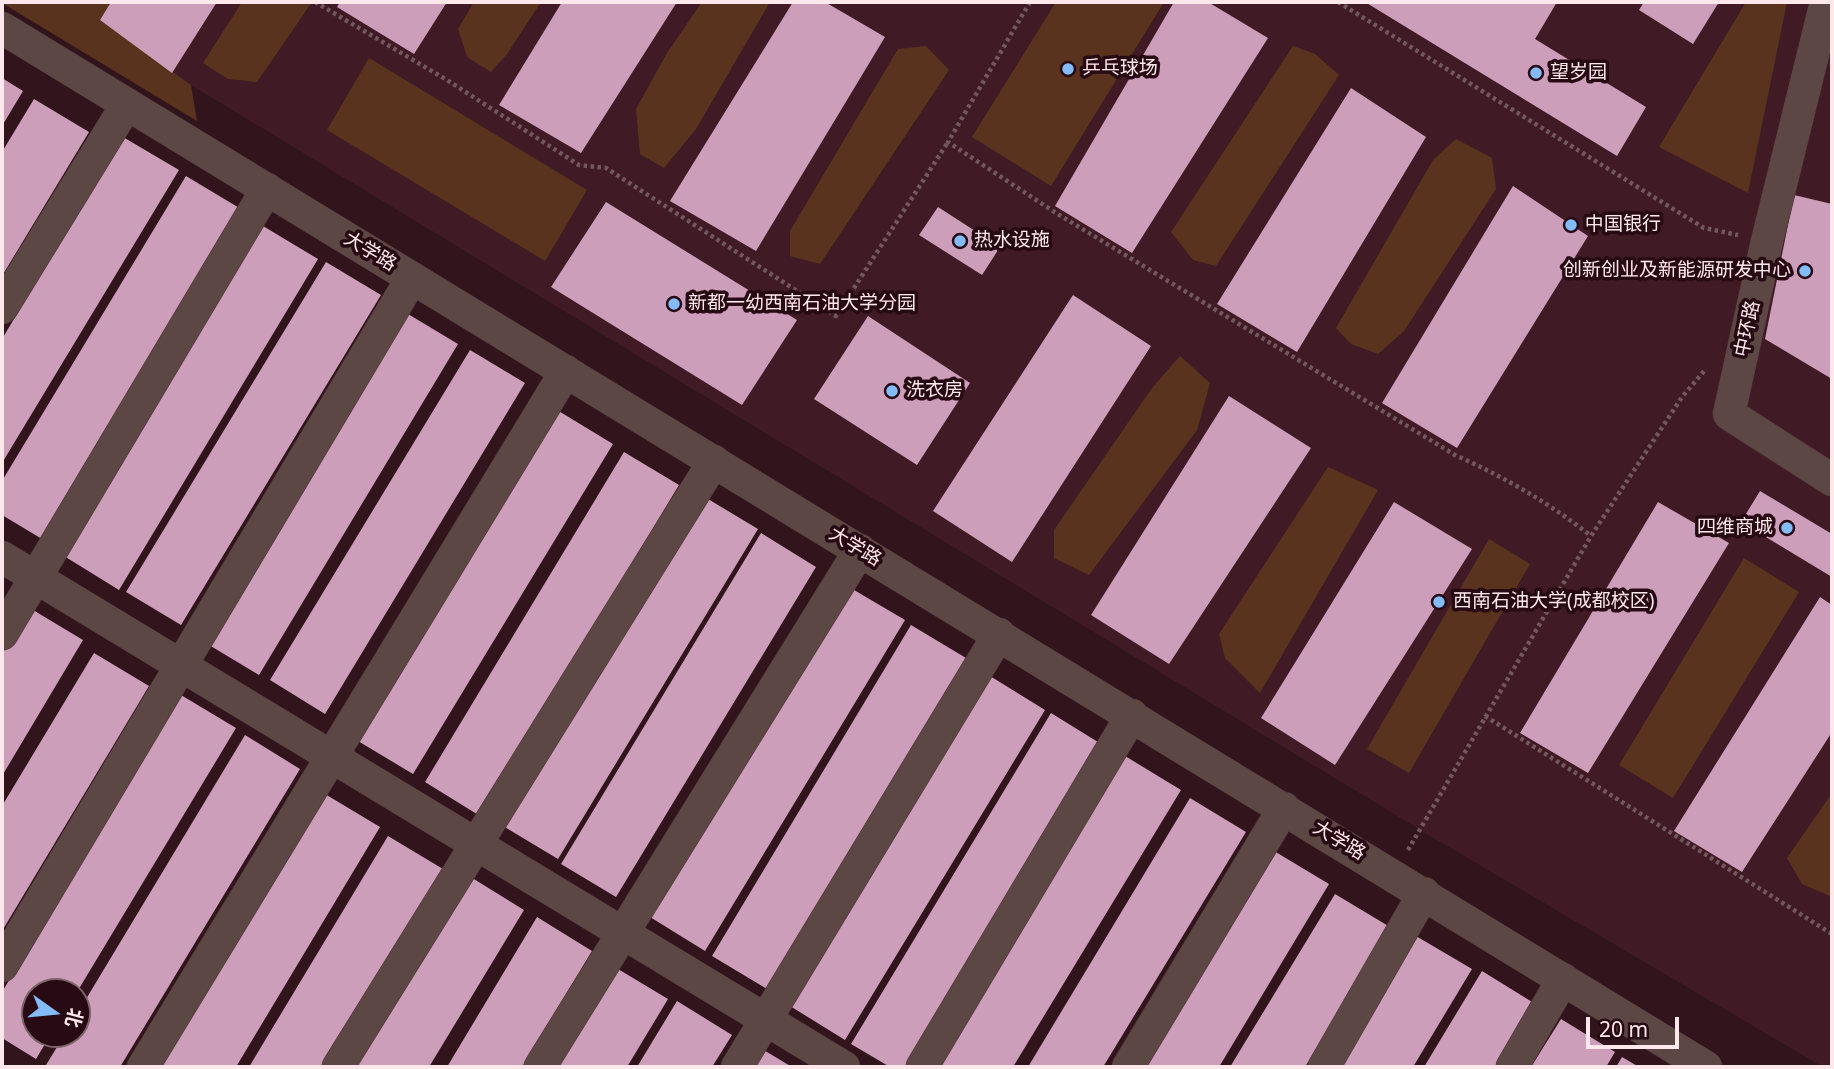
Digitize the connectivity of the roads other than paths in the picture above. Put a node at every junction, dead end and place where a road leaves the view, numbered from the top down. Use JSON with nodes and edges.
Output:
{"nodes":[{"id":1,"x":1826,"y":2,"type":"edge"},
{"id":2,"x":2,"y":28,"type":"edge"},
{"id":3,"x":127,"y":104,"type":"junction"},
{"id":4,"x":267,"y":190,"type":"junction"},
{"id":5,"x":412,"y":278,"type":"junction"},
{"id":6,"x":2,"y":308,"type":"edge"},
{"id":7,"x":566,"y":371,"type":"junction"},
{"id":8,"x":714,"y":461,"type":"junction"},
{"id":9,"x":1832,"y":480,"type":"edge"},
{"id":10,"x":860,"y":550,"type":"junction"},
{"id":11,"x":2,"y":557,"type":"edge"},
{"id":12,"x":35,"y":578,"type":"junction"},
{"id":13,"x":2,"y":634,"type":"edge"},
{"id":14,"x":999,"y":634,"type":"junction"},
{"id":15,"x":181,"y":666,"type":"junction"},
{"id":16,"x":1132,"y":715,"type":"junction"},
{"id":17,"x":331,"y":757,"type":"junction"},
{"id":18,"x":1284,"y":808,"type":"junction"},
{"id":19,"x":476,"y":844,"type":"junction"},
{"id":20,"x":1424,"y":893,"type":"junction"},
{"id":21,"x":623,"y":933,"type":"junction"},
{"id":22,"x":2,"y":966,"type":"edge"},
{"id":23,"x":1563,"y":979,"type":"junction"},
{"id":24,"x":766,"y":1020,"type":"junction"},
{"id":25,"x":143,"y":1067,"type":"edge"},
{"id":26,"x":338,"y":1067,"type":"edge"},
{"id":27,"x":540,"y":1067,"type":"edge"},
{"id":28,"x":737,"y":1067,"type":"edge"},
{"id":29,"x":844,"y":1067,"type":"edge"},
{"id":30,"x":922,"y":1067,"type":"edge"},
{"id":31,"x":1128,"y":1067,"type":"edge"},
{"id":32,"x":1324,"y":1067,"type":"edge"},
{"id":33,"x":1512,"y":1067,"type":"edge"},
{"id":34,"x":1706,"y":1067,"type":"edge"}],
"edges":[{"from":1,"to":9,"type":"street","name":"中环路"},
{"from":2,"to":3,"type":"street","name":"大学路"},
{"from":3,"to":4,"type":"street","name":"大学路"},
{"from":3,"to":6,"type":"street"},
{"from":4,"to":5,"type":"street","name":"大学路"},
{"from":4,"to":12,"type":"street"},
{"from":5,"to":7,"type":"street","name":"大学路"},
{"from":5,"to":15,"type":"street"},
{"from":7,"to":8,"type":"street","name":"大学路"},
{"from":7,"to":17,"type":"street"},
{"from":8,"to":10,"type":"street","name":"大学路"},
{"from":8,"to":19,"type":"street"},
{"from":10,"to":14,"type":"street","name":"大学路"},
{"from":10,"to":21,"type":"street"},
{"from":11,"to":12,"type":"street"},
{"from":12,"to":13,"type":"street"},
{"from":12,"to":15,"type":"street"},
{"from":14,"to":16,"type":"street","name":"大学路"},
{"from":14,"to":24,"type":"street"},
{"from":15,"to":17,"type":"street"},
{"from":15,"to":22,"type":"street"},
{"from":16,"to":18,"type":"street","name":"大学路"},
{"from":16,"to":30,"type":"street"},
{"from":17,"to":19,"type":"street"},
{"from":17,"to":25,"type":"street"},
{"from":18,"to":20,"type":"street","name":"大学路"},
{"from":18,"to":31,"type":"street"},
{"from":19,"to":21,"type":"street"},
{"from":19,"to":26,"type":"street"},
{"from":20,"to":23,"type":"street","name":"大学路"},
{"from":20,"to":32,"type":"street"},
{"from":21,"to":24,"type":"street"},
{"from":21,"to":27,"type":"street"},
{"from":23,"to":33,"type":"street"},
{"from":23,"to":34,"type":"street","name":"大学路"},
{"from":24,"to":28,"type":"street"},
{"from":24,"to":29,"type":"street"}]}
